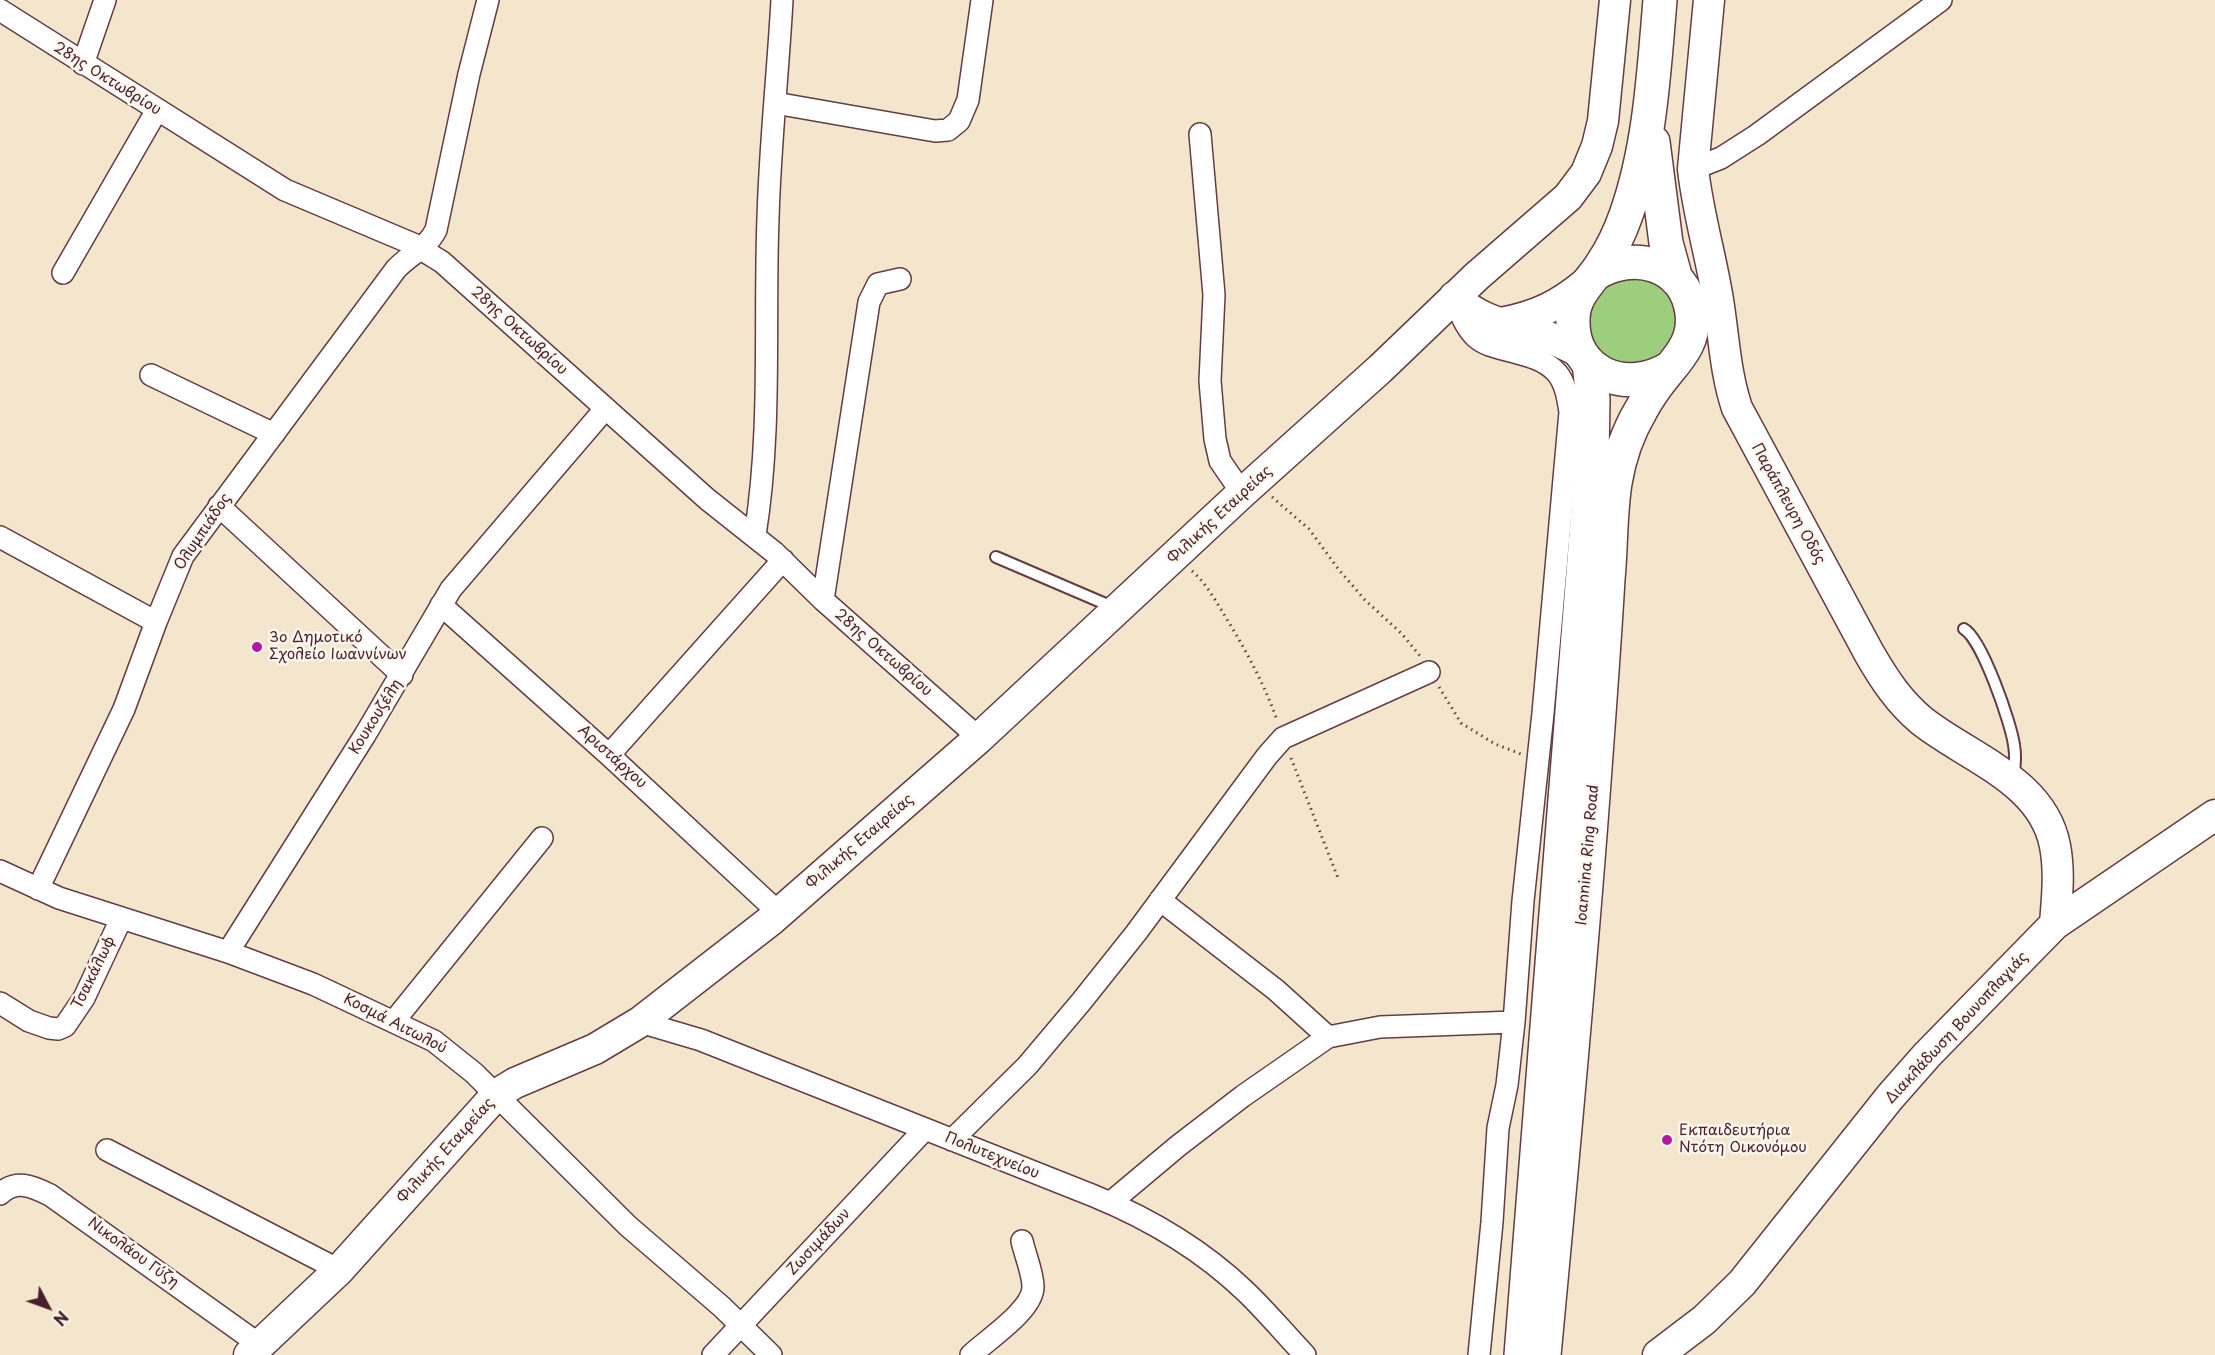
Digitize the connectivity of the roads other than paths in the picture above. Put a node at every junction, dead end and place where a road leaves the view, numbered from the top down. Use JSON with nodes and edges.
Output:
{"nodes":[{"id":1,"x":105,"y":0,"type":"edge"},
{"id":2,"x":488,"y":0,"type":"edge"},
{"id":3,"x":782,"y":0,"type":"edge"},
{"id":4,"x":982,"y":0,"type":"edge"},
{"id":5,"x":1615,"y":0,"type":"edge"},
{"id":6,"x":1660,"y":0,"type":"edge"},
{"id":7,"x":1709,"y":0,"type":"edge"},
{"id":8,"x":1941,"y":0,"type":"edge"},
{"id":9,"x":0,"y":10,"type":"edge"},
{"id":10,"x":83,"y":64,"type":"junction"},
{"id":11,"x":775,"y":103,"type":"junction"},
{"id":12,"x":1650,"y":107,"type":"junction"},
{"id":13,"x":157,"y":110,"type":"junction"},
{"id":14,"x":1200,"y":134,"type":"dead end"},
{"id":15,"x":1693,"y":169,"type":"junction"},
{"id":16,"x":421,"y":249,"type":"junction"},
{"id":17,"x":63,"y":273,"type":"dead end"},
{"id":18,"x":1591,"y":278,"type":"junction"},
{"id":19,"x":900,"y":279,"type":"dead end"},
{"id":20,"x":1676,"y":279,"type":"junction"},
{"id":21,"x":1454,"y":297,"type":"junction"},
{"id":22,"x":1706,"y":315,"type":"junction"},
{"id":23,"x":1501,"y":323,"type":"junction"},
{"id":24,"x":1585,"y":358,"type":"junction"},
{"id":25,"x":1670,"y":369,"type":"junction"},
{"id":26,"x":151,"y":375,"type":"dead end"},
{"id":27,"x":605,"y":409,"type":"junction"},
{"id":28,"x":274,"y":434,"type":"junction"},
{"id":29,"x":1247,"y":489,"type":"junction"},
{"id":30,"x":219,"y":506,"type":"junction"},
{"id":31,"x":755,"y":535,"type":"junction"},
{"id":32,"x":0,"y":537,"type":"edge"},
{"id":33,"x":996,"y":557,"type":"dead end"},
{"id":34,"x":783,"y":560,"type":"junction"},
{"id":35,"x":823,"y":600,"type":"junction"},
{"id":36,"x":441,"y":605,"type":"junction"},
{"id":37,"x":1118,"y":610,"type":"junction"},
{"id":38,"x":156,"y":622,"type":"junction"},
{"id":39,"x":1964,"y":629,"type":"dead end"},
{"id":40,"x":1429,"y":672,"type":"road end"},
{"id":41,"x":402,"y":675,"type":"junction"},
{"id":42,"x":979,"y":738,"type":"junction"},
{"id":43,"x":609,"y":755,"type":"junction"},
{"id":44,"x":2012,"y":781,"type":"junction"},
{"id":45,"x":2215,"y":815,"type":"edge"},
{"id":46,"x":542,"y":838,"type":"dead end"},
{"id":47,"x":0,"y":871,"type":"edge"},
{"id":48,"x":38,"y":889,"type":"junction"},
{"id":49,"x":1160,"y":900,"type":"junction"},
{"id":50,"x":780,"y":913,"type":"junction"},
{"id":51,"x":121,"y":919,"type":"junction"},
{"id":52,"x":2055,"y":924,"type":"junction"},
{"id":53,"x":228,"y":952,"type":"junction"},
{"id":54,"x":0,"y":1003,"type":"edge"},
{"id":55,"x":394,"y":1021,"type":"junction"},
{"id":56,"x":640,"y":1022,"type":"junction"},
{"id":57,"x":1514,"y":1022,"type":"junction"},
{"id":58,"x":1328,"y":1037,"type":"junction"},
{"id":59,"x":497,"y":1094,"type":"junction"},
{"id":60,"x":925,"y":1129,"type":"junction"},
{"id":61,"x":952,"y":1140,"type":"junction"},
{"id":62,"x":107,"y":1150,"type":"dead end"},
{"id":63,"x":0,"y":1194,"type":"edge"},
{"id":64,"x":1110,"y":1203,"type":"junction"},
{"id":65,"x":1022,"y":1241,"type":"dead end"},
{"id":66,"x":339,"y":1270,"type":"junction"},
{"id":67,"x":741,"y":1325,"type":"junction"},
{"id":68,"x":255,"y":1350,"type":"edge"},
{"id":69,"x":713,"y":1355,"type":"edge"},
{"id":70,"x":771,"y":1355,"type":"edge"},
{"id":71,"x":971,"y":1355,"type":"edge"},
{"id":72,"x":1305,"y":1355,"type":"edge"},
{"id":73,"x":1479,"y":1355,"type":"edge"},
{"id":74,"x":1521,"y":1355,"type":"edge"},
{"id":75,"x":1544,"y":1355,"type":"edge"},
{"id":76,"x":1658,"y":1355,"type":"edge"}],
"edges":[{"from":1,"to":10,"type":"street"},
{"from":2,"to":16,"type":"street","name":"Ολυμπιάδος"},
{"from":3,"to":11,"type":"street"},
{"from":4,"to":11,"type":"street"},
{"from":5,"to":21,"type":"street"},
{"from":6,"to":12,"type":"highway","name":"Ioannina Ring Road"},
{"from":7,"to":15,"type":"street","name":"Παράπλευρη Οδός"},
{"from":8,"to":15,"type":"street"},
{"from":9,"to":10,"type":"street","name":"28ης Οκτωβρίου"},
{"from":10,"to":13,"type":"street","name":"28ης Οκτωβρίου"},
{"from":11,"to":31,"type":"street"},
{"from":12,"to":18,"type":"highway","name":"Ioannina Ring Road"},
{"from":12,"to":20,"type":"highway","name":"Ioannina Ring Road"},
{"from":13,"to":16,"type":"street","name":"28ης Οκτωβρίου"},
{"from":13,"to":17,"type":"street"},
{"from":14,"to":29,"type":"street"},
{"from":15,"to":22,"type":"street","name":"Παράπλευρη Οδός"},
{"from":16,"to":27,"type":"street","name":"28ης Οκτωβρίου"},
{"from":16,"to":28,"type":"street","name":"Ολυμπιάδος"},
{"from":18,"to":20,"type":"highway"},
{"from":18,"to":23,"type":"street"},
{"from":18,"to":24,"type":"highway","name":"Ioannina Ring Road"},
{"from":19,"to":35,"type":"street"},
{"from":20,"to":22,"type":"highway","name":"Ioannina Ring Road"},
{"from":21,"to":23,"type":"street"},
{"from":21,"to":29,"type":"street","name":"Φιλικής Εταιρείας"},
{"from":21,"to":57,"type":"street"},
{"from":22,"to":25,"type":"highway","name":"Ioannina Ring Road"},
{"from":22,"to":44,"type":"street","name":"Παράπλευρη Οδός"},
{"from":23,"to":24,"type":"street"},
{"from":24,"to":25,"type":"highway"},
{"from":24,"to":74,"type":"highway","name":"Ioannina Ring Road"},
{"from":25,"to":75,"type":"highway","name":"Ioannina Ring Road"},
{"from":26,"to":28,"type":"street"},
{"from":27,"to":31,"type":"street","name":"28ης Οκτωβρίου"},
{"from":27,"to":36,"type":"street","name":"Κουκουζέλη"},
{"from":28,"to":30,"type":"street","name":"Ολυμπιάδος"},
{"from":29,"to":37,"type":"street","name":"Φιλικής Εταιρείας"},
{"from":30,"to":38,"type":"street","name":"Ολυμπιάδος"},
{"from":30,"to":41,"type":"street"},
{"from":31,"to":34,"type":"street","name":"28ης Οκτωβρίου"},
{"from":32,"to":38,"type":"street"},
{"from":33,"to":37,"type":"lane"},
{"from":34,"to":35,"type":"street","name":"28ης Οκτωβρίου"},
{"from":34,"to":43,"type":"street"},
{"from":35,"to":42,"type":"street","name":"28ης Οκτωβρίου"},
{"from":36,"to":41,"type":"street","name":"Κουκουζέλη"},
{"from":36,"to":43,"type":"street","name":"Αριστάρχου"},
{"from":37,"to":42,"type":"street","name":"Φιλικής Εταιρείας"},
{"from":38,"to":48,"type":"street","name":"Ολυμπιάδος"},
{"from":39,"to":44,"type":"lane"},
{"from":40,"to":49,"type":"street"},
{"from":41,"to":53,"type":"street","name":"Κουκουζέλη"},
{"from":42,"to":50,"type":"street","name":"Φιλικής Εταιρείας"},
{"from":43,"to":50,"type":"street","name":"Αριστάρχου"},
{"from":44,"to":52,"type":"street","name":"Παράπλευρη Οδός"},
{"from":45,"to":52,"type":"street","name":"Διακλάδωση Βουνοπλαγιάς"},
{"from":46,"to":55,"type":"street"},
{"from":47,"to":48,"type":"street","name":"Κοσμά Αιτωλού"},
{"from":48,"to":51,"type":"street","name":"Κοσμά Αιτωλού"},
{"from":49,"to":58,"type":"street"},
{"from":49,"to":61,"type":"street"},
{"from":50,"to":56,"type":"street","name":"Φιλικής Εταιρείας"},
{"from":51,"to":53,"type":"street","name":"Κοσμά Αιτωλού"},
{"from":51,"to":54,"type":"street","name":"Τσακάλωφ"},
{"from":52,"to":76,"type":"street","name":"Διακλάδωση Βουνοπλαγιάς"},
{"from":53,"to":55,"type":"street","name":"Κοσμά Αιτωλού"},
{"from":55,"to":59,"type":"street","name":"Κοσμά Αιτωλού"},
{"from":56,"to":59,"type":"street","name":"Φιλικής Εταιρείας"},
{"from":56,"to":60,"type":"street","name":"Πολυτεχνείου"},
{"from":57,"to":58,"type":"street"},
{"from":57,"to":73,"type":"street"},
{"from":58,"to":64,"type":"street"},
{"from":59,"to":66,"type":"street","name":"Φιλικής Εταιρείας"},
{"from":59,"to":67,"type":"street","name":"Κοσμά Αιτωλού"},
{"from":60,"to":61,"type":"street","name":"Πολυτεχνείου"},
{"from":60,"to":67,"type":"street","name":"Ζωσιμάδων"},
{"from":61,"to":64,"type":"street","name":"Πολυτεχνείου"},
{"from":62,"to":66,"type":"street"},
{"from":63,"to":68,"type":"street","name":"Νικολάου Γύζη"},
{"from":64,"to":72,"type":"street","name":"Πολυτεχνείου"},
{"from":65,"to":71,"type":"street"},
{"from":66,"to":68,"type":"street","name":"Φιλικής Εταιρείας"},
{"from":67,"to":69,"type":"street","name":"Ζωσιμάδων"},
{"from":67,"to":70,"type":"street","name":"Κοσμά Αιτωλού"}]}
